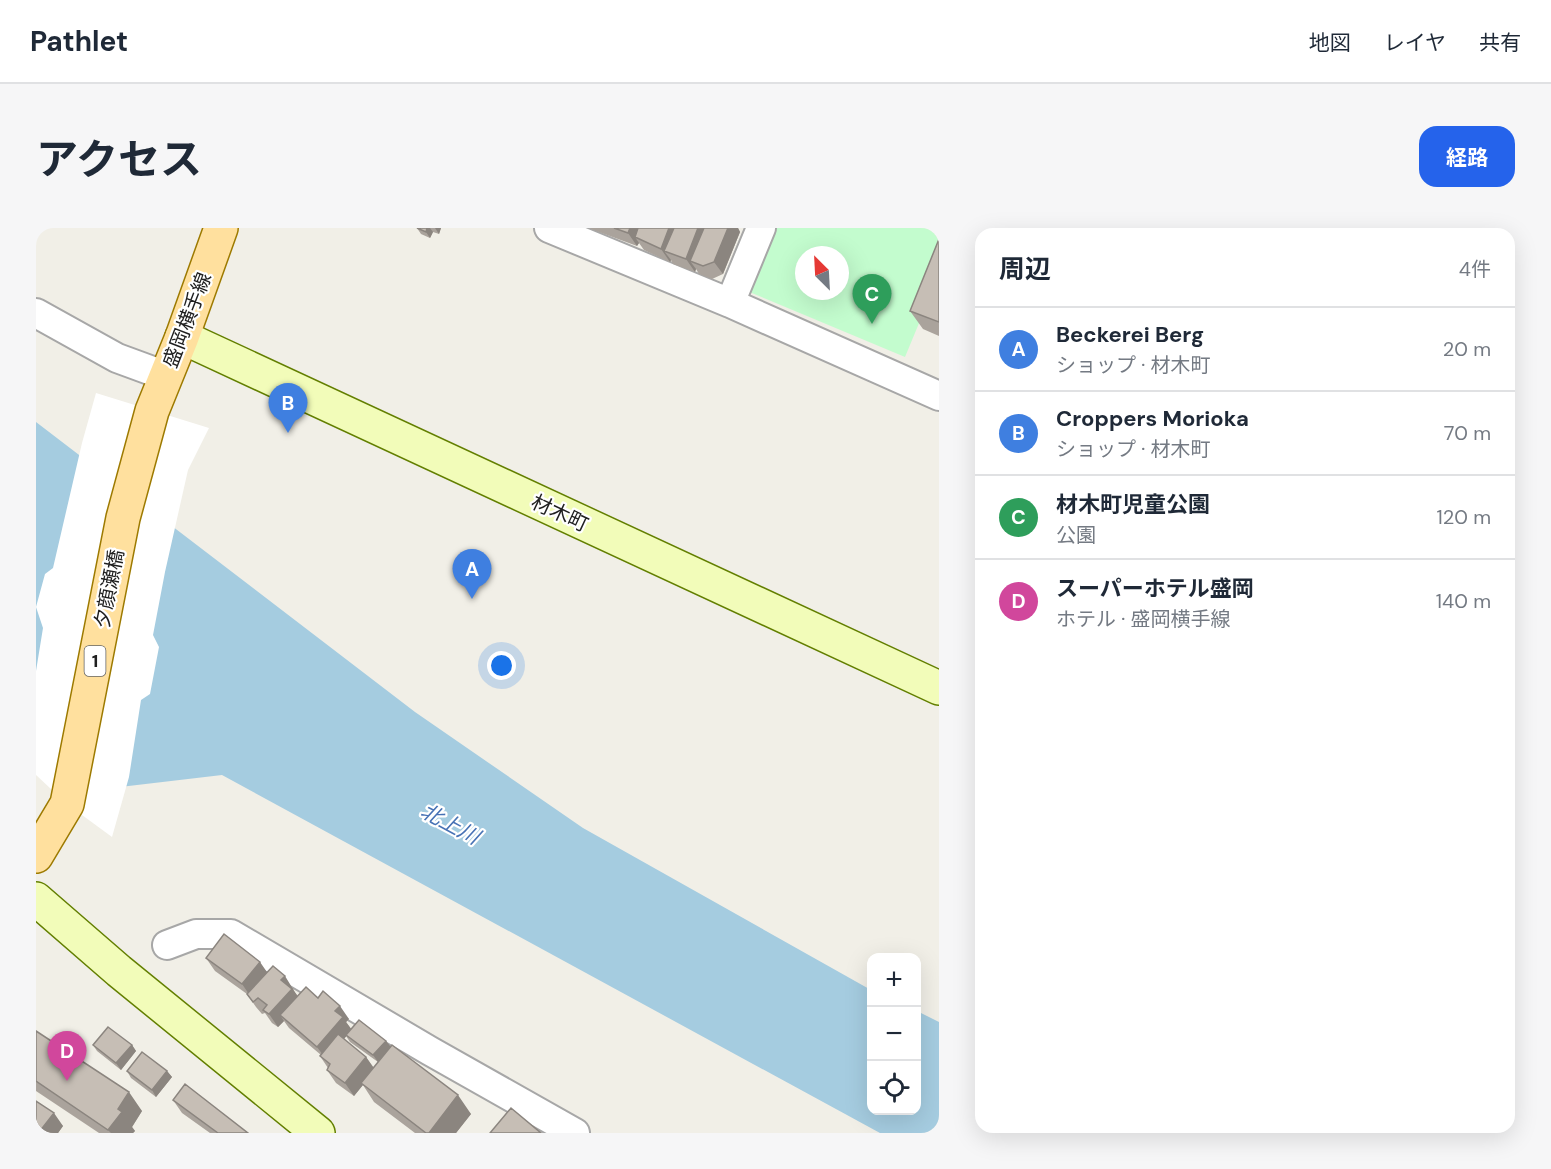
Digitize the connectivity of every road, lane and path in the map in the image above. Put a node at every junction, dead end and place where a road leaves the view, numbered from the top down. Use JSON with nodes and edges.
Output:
{"nodes":[{"id":1,"x":221,"y":228,"type":"edge"},
{"id":2,"x":549,"y":228,"type":"edge"},
{"id":3,"x":761,"y":228,"type":"edge"},
{"id":4,"x":730,"y":303,"type":"junction"},
{"id":5,"x":36,"y":313,"type":"edge"},
{"id":6,"x":182,"y":337,"type":"junction"},
{"id":7,"x":166,"y":376,"type":"junction"},
{"id":8,"x":939,"y":396,"type":"edge"},
{"id":9,"x":152,"y":411,"type":"joint"},
{"id":10,"x":939,"y":688,"type":"edge"},
{"id":11,"x":36,"y":856,"type":"edge"},
{"id":12,"x":36,"y":899,"type":"edge"},
{"id":13,"x":167,"y":945,"type":"dead end"},
{"id":14,"x":318,"y":1133,"type":"edge"},
{"id":15,"x":574,"y":1133,"type":"edge"}],
"edges":[{"from":1,"to":6,"type":"main road","name":"盛岡横手線","number":"1"},
{"from":2,"to":4,"type":"street"},
{"from":3,"to":4,"type":"street"},
{"from":4,"to":8,"type":"street"},
{"from":5,"to":7,"type":"street"},
{"from":6,"to":7,"type":"main road","name":"盛岡横手線","number":"1"},
{"from":6,"to":10,"type":"street","name":"材木町"},
{"from":7,"to":9,"type":"main road","name":"盛岡横手線","number":"1"},
{"from":9,"to":11,"type":"main road","name":"夕顔瀬橋","number":"1"},
{"from":12,"to":14,"type":"street"},
{"from":13,"to":15,"type":"street"}]}
